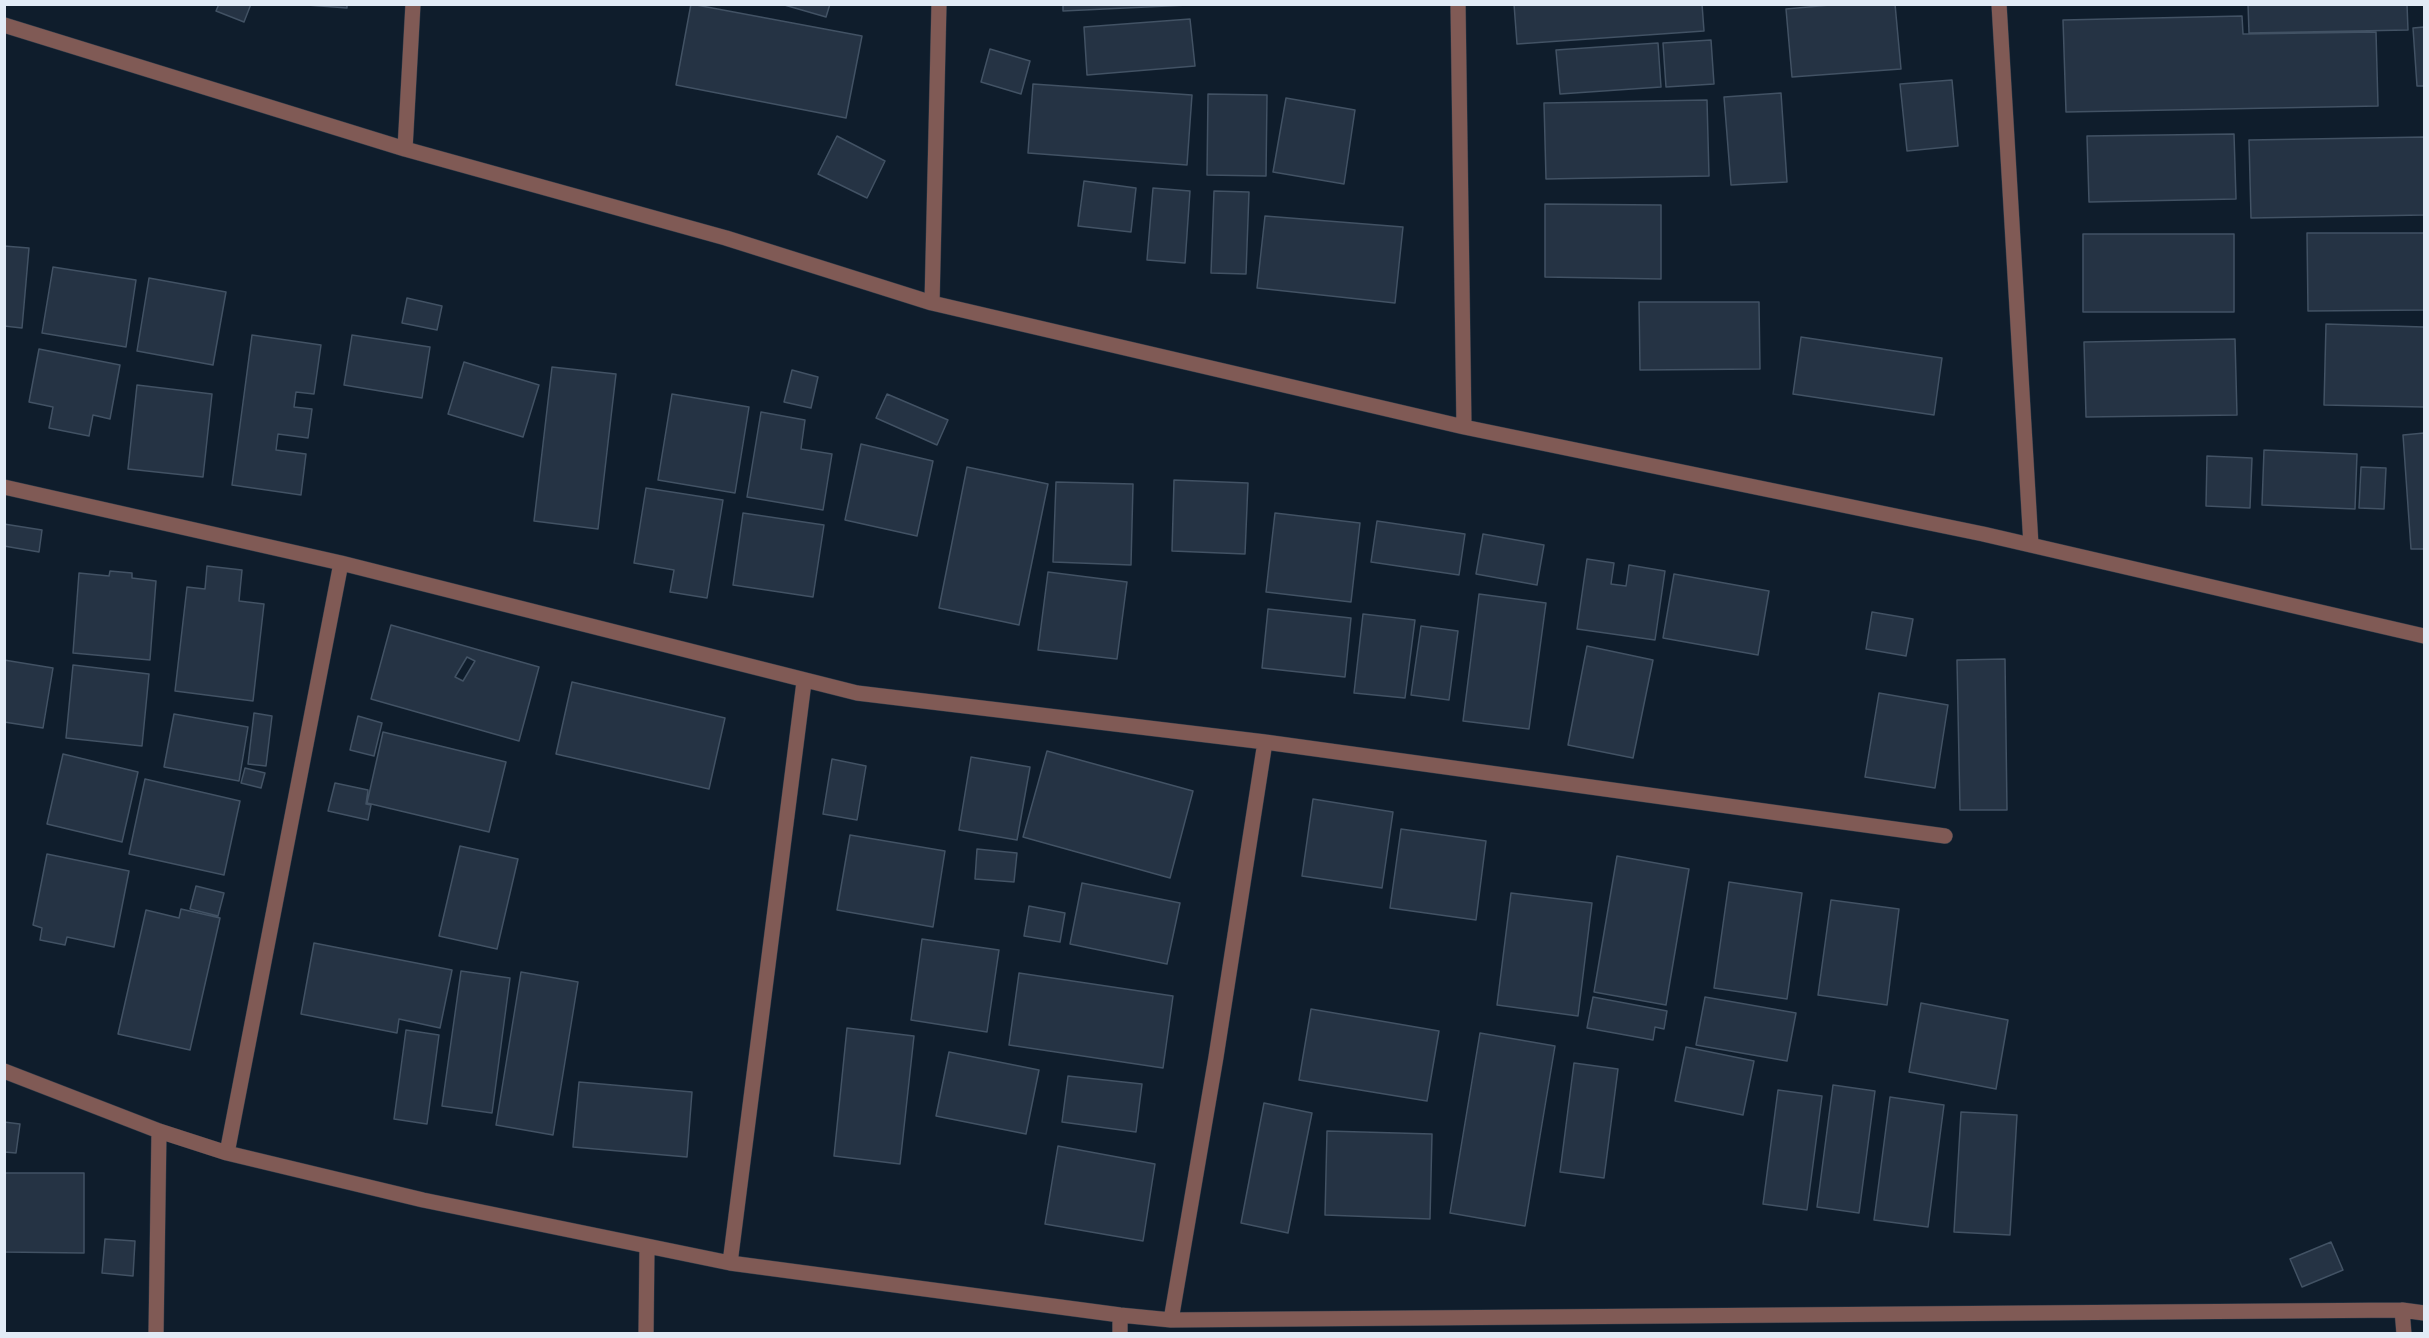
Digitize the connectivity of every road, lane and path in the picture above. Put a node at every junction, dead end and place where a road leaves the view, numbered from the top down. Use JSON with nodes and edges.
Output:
{"nodes":[{"id":1,"x":413,"y":4,"type":"edge"},
{"id":2,"x":939,"y":4,"type":"edge"},
{"id":3,"x":1458,"y":4,"type":"edge"},
{"id":4,"x":1999,"y":4,"type":"edge"},
{"id":5,"x":4,"y":25,"type":"edge"},
{"id":6,"x":405,"y":148,"type":"junction"},
{"id":7,"x":932,"y":303,"type":"junction"},
{"id":8,"x":1464,"y":427,"type":"junction"},
{"id":9,"x":4,"y":488,"type":"edge"},
{"id":10,"x":2031,"y":545,"type":"junction"},
{"id":11,"x":342,"y":563,"type":"junction"},
{"id":12,"x":2424,"y":636,"type":"edge"},
{"id":13,"x":804,"y":682,"type":"junction"},
{"id":14,"x":1265,"y":742,"type":"junction"},
{"id":15,"x":1945,"y":836,"type":"dead end"},
{"id":16,"x":4,"y":1071,"type":"edge"},
{"id":17,"x":159,"y":1131,"type":"junction"},
{"id":18,"x":226,"y":1153,"type":"junction"},
{"id":19,"x":647,"y":1247,"type":"junction"},
{"id":20,"x":730,"y":1263,"type":"junction"},
{"id":21,"x":2403,"y":1310,"type":"junction"},
{"id":22,"x":2424,"y":1313,"type":"edge"},
{"id":23,"x":1120,"y":1315,"type":"junction"},
{"id":24,"x":1171,"y":1320,"type":"junction"},
{"id":25,"x":156,"y":1334,"type":"edge"},
{"id":26,"x":646,"y":1334,"type":"edge"},
{"id":27,"x":1120,"y":1334,"type":"edge"},
{"id":28,"x":2404,"y":1334,"type":"edge"}],
"edges":[{"from":1,"to":6,"type":"street"},
{"from":2,"to":7,"type":"street"},
{"from":3,"to":8,"type":"street"},
{"from":4,"to":10,"type":"street"},
{"from":5,"to":6,"type":"street"},
{"from":6,"to":7,"type":"street"},
{"from":7,"to":8,"type":"street"},
{"from":8,"to":10,"type":"street"},
{"from":9,"to":11,"type":"street"},
{"from":10,"to":12,"type":"street"},
{"from":11,"to":13,"type":"street"},
{"from":11,"to":18,"type":"street"},
{"from":13,"to":14,"type":"street"},
{"from":13,"to":20,"type":"street"},
{"from":14,"to":15,"type":"street"},
{"from":14,"to":24,"type":"street"},
{"from":16,"to":17,"type":"street"},
{"from":17,"to":18,"type":"street"},
{"from":17,"to":25,"type":"street"},
{"from":18,"to":19,"type":"street"},
{"from":19,"to":20,"type":"street"},
{"from":19,"to":26,"type":"street"},
{"from":20,"to":23,"type":"street"},
{"from":21,"to":22,"type":"street"},
{"from":21,"to":24,"type":"street"},
{"from":21,"to":28,"type":"street"},
{"from":23,"to":24,"type":"street"},
{"from":23,"to":27,"type":"street"}]}
